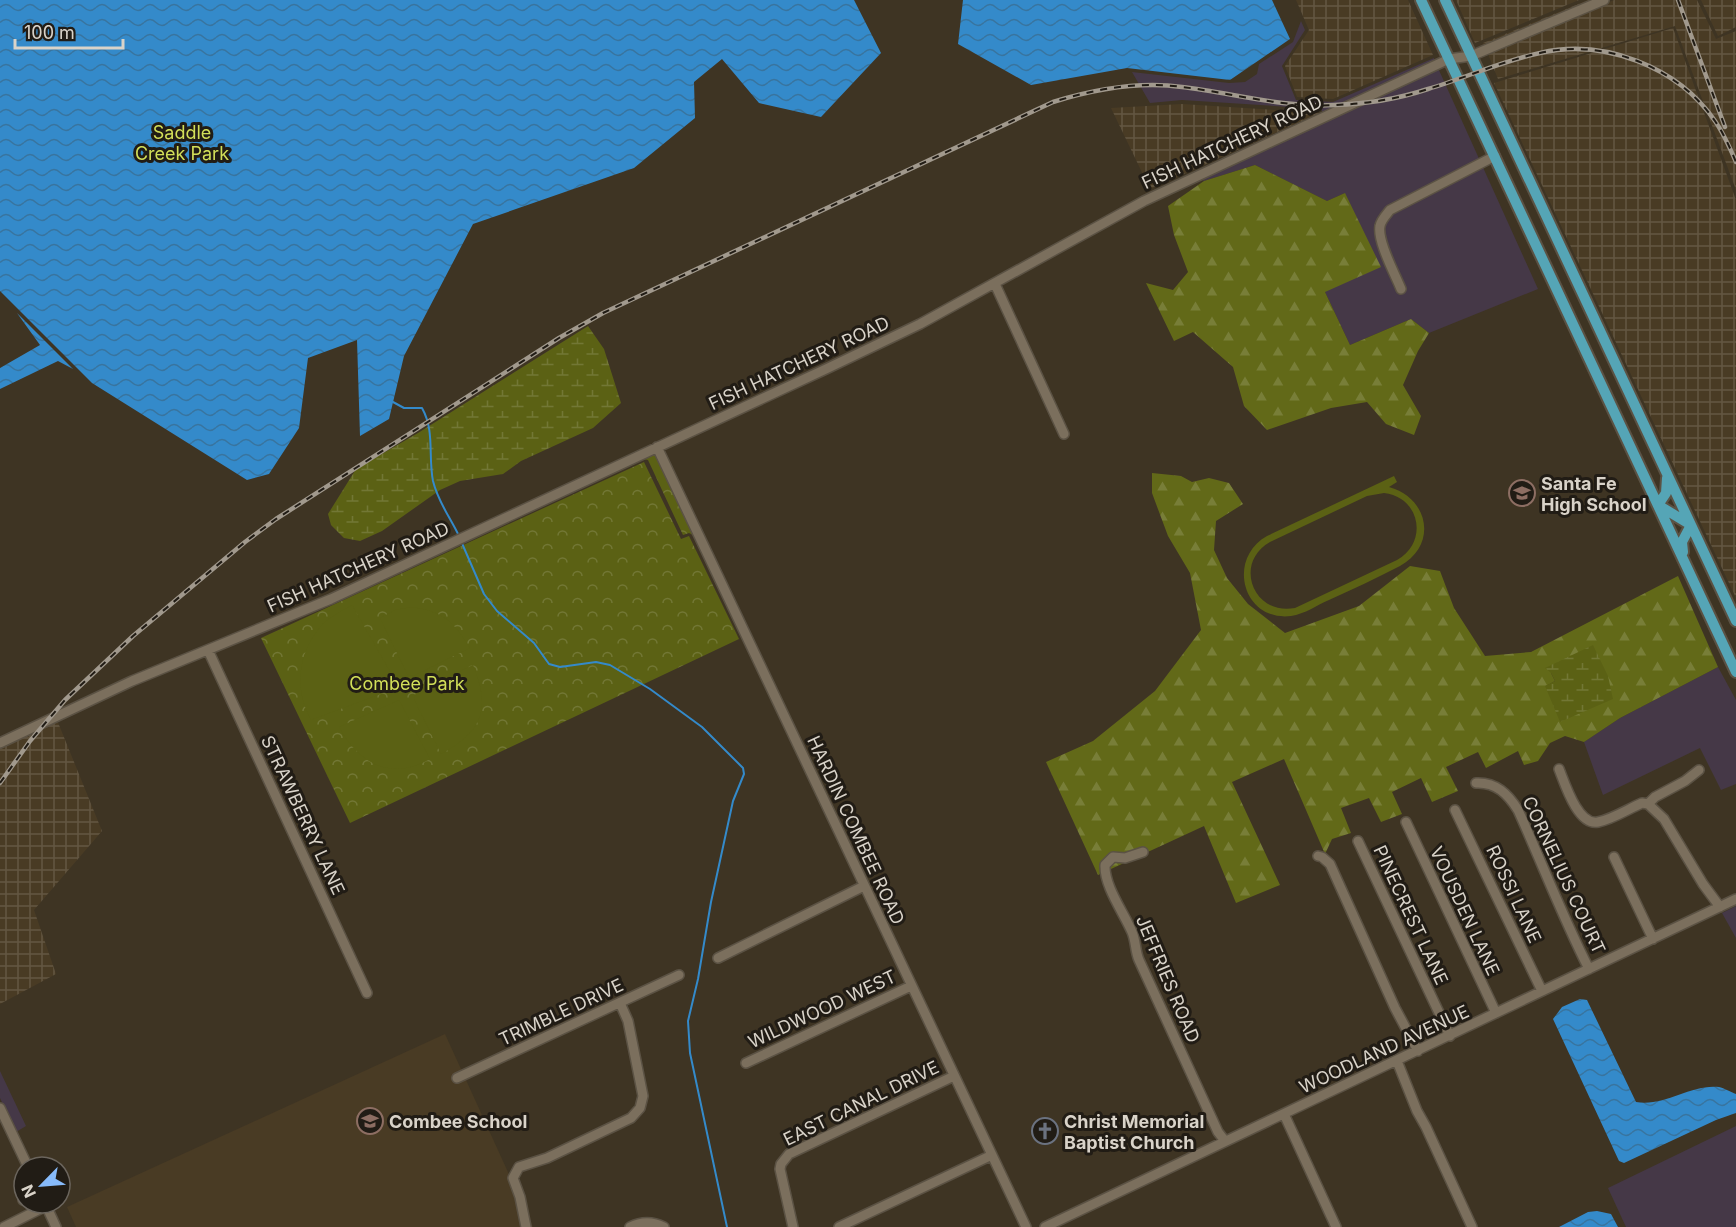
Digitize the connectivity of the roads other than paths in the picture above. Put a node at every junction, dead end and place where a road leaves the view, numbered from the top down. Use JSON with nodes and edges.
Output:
{"nodes":[{"id":1,"x":1421,"y":0,"type":"edge"},
{"id":2,"x":1445,"y":0,"type":"edge"},
{"id":3,"x":1605,"y":0,"type":"edge"},
{"id":4,"x":1471,"y":57,"type":"junction"},
{"id":5,"x":1449,"y":59,"type":"junction"},
{"id":6,"x":1495,"y":156,"type":"junction"},
{"id":7,"x":995,"y":284,"type":"junction"},
{"id":8,"x":1401,"y":289,"type":"dead end"},
{"id":9,"x":1064,"y":434,"type":"dead end"},
{"id":10,"x":657,"y":447,"type":"junction"},
{"id":11,"x":1667,"y":473,"type":"junction"},
{"id":12,"x":1658,"y":505,"type":"junction"},
{"id":13,"x":1691,"y":525,"type":"junction"},
{"id":14,"x":1685,"y":563,"type":"junction"},
{"id":15,"x":1736,"y":621,"type":"edge"},
{"id":16,"x":208,"y":650,"type":"junction"},
{"id":17,"x":1736,"y":672,"type":"edge"},
{"id":18,"x":0,"y":743,"type":"edge"},
{"id":19,"x":1559,"y":770,"type":"dead end"},
{"id":20,"x":1699,"y":770,"type":"dead end"},
{"id":21,"x":1476,"y":783,"type":"dead end"},
{"id":22,"x":1648,"y":804,"type":"junction"},
{"id":23,"x":1455,"y":810,"type":"dead end"},
{"id":24,"x":1406,"y":822,"type":"dead end"},
{"id":25,"x":1358,"y":841,"type":"dead end"},
{"id":26,"x":1143,"y":852,"type":"dead end"},
{"id":27,"x":1318,"y":856,"type":"dead end"},
{"id":28,"x":1614,"y":857,"type":"dead end"},
{"id":29,"x":864,"y":886,"type":"junction"},
{"id":30,"x":1736,"y":899,"type":"edge"},
{"id":31,"x":1720,"y":907,"type":"junction"},
{"id":32,"x":1653,"y":939,"type":"junction"},
{"id":33,"x":718,"y":958,"type":"dead end"},
{"id":34,"x":1589,"y":969,"type":"junction"},
{"id":35,"x":679,"y":975,"type":"dead end"},
{"id":36,"x":911,"y":986,"type":"junction"},
{"id":37,"x":1542,"y":992,"type":"junction"},
{"id":38,"x":367,"y":993,"type":"dead end"},
{"id":39,"x":620,"y":1003,"type":"junction"},
{"id":40,"x":1496,"y":1014,"type":"junction"},
{"id":41,"x":1450,"y":1036,"type":"junction"},
{"id":42,"x":1418,"y":1051,"type":"junction"},
{"id":43,"x":1397,"y":1061,"type":"junction"},
{"id":44,"x":746,"y":1063,"type":"dead end"},
{"id":45,"x":954,"y":1077,"type":"junction"},
{"id":46,"x":457,"y":1078,"type":"dead end"},
{"id":47,"x":0,"y":1108,"type":"edge"},
{"id":48,"x":1284,"y":1114,"type":"junction"},
{"id":49,"x":1225,"y":1141,"type":"junction"},
{"id":50,"x":22,"y":1155,"type":"edge"},
{"id":51,"x":992,"y":1155,"type":"junction"},
{"id":52,"x":27,"y":1215,"type":"edge"},
{"id":53,"x":4,"y":1227,"type":"edge"},
{"id":54,"x":526,"y":1227,"type":"edge"},
{"id":55,"x":630,"y":1227,"type":"edge"},
{"id":56,"x":664,"y":1227,"type":"edge"},
{"id":57,"x":793,"y":1227,"type":"edge"},
{"id":58,"x":839,"y":1227,"type":"edge"},
{"id":59,"x":1026,"y":1227,"type":"edge"},
{"id":60,"x":1045,"y":1227,"type":"edge"},
{"id":61,"x":1336,"y":1227,"type":"edge"},
{"id":62,"x":1472,"y":1227,"type":"edge"}],
"edges":[{"from":1,"to":5,"type":"main road"},
{"from":2,"to":4,"type":"main road"},
{"from":3,"to":4,"type":"street","name":"FISH HATCHERY ROAD"},
{"from":4,"to":5,"type":"street","name":"FISH HATCHERY ROAD"},
{"from":4,"to":11,"type":"main road"},
{"from":5,"to":6,"type":"main road"},
{"from":5,"to":7,"type":"street","name":"FISH HATCHERY ROAD"},
{"from":6,"to":8,"type":"street"},
{"from":6,"to":12,"type":"main road"},
{"from":7,"to":9,"type":"street"},
{"from":7,"to":10,"type":"street","name":"FISH HATCHERY ROAD"},
{"from":10,"to":16,"type":"street","name":"FISH HATCHERY ROAD"},
{"from":10,"to":29,"type":"street","name":"HARDIN COMBEE ROAD"},
{"from":11,"to":12,"type":"main road"},
{"from":11,"to":13,"type":"main road"},
{"from":12,"to":13,"type":"main road"},
{"from":12,"to":14,"type":"main road"},
{"from":13,"to":14,"type":"main road"},
{"from":13,"to":15,"type":"main road"},
{"from":14,"to":17,"type":"main road"},
{"from":16,"to":18,"type":"street","name":"FISH HATCHERY ROAD"},
{"from":16,"to":38,"type":"street","name":"STRAWBERRY LANE"},
{"from":19,"to":22,"type":"street"},
{"from":20,"to":22,"type":"street"},
{"from":21,"to":34,"type":"street","name":"CORNELIUS COURT"},
{"from":22,"to":31,"type":"street"},
{"from":23,"to":37,"type":"street","name":"ROSSI LANE"},
{"from":24,"to":40,"type":"street","name":"VOUSDEN LANE"},
{"from":25,"to":41,"type":"street","name":"PINECREST LANE"},
{"from":26,"to":49,"type":"street","name":"JEFFRIES ROAD"},
{"from":27,"to":42,"type":"street"},
{"from":28,"to":32,"type":"street"},
{"from":29,"to":33,"type":"street"},
{"from":29,"to":36,"type":"street","name":"HARDIN COMBEE ROAD"},
{"from":30,"to":31,"type":"street","name":"WOODLAND AVENUE"},
{"from":31,"to":32,"type":"street","name":"WOODLAND AVENUE"},
{"from":32,"to":34,"type":"street","name":"WOODLAND AVENUE"},
{"from":34,"to":37,"type":"street","name":"WOODLAND AVENUE"},
{"from":35,"to":39,"type":"street","name":"TRIMBLE DRIVE"},
{"from":36,"to":44,"type":"street","name":"WILDWOOD WEST"},
{"from":36,"to":45,"type":"street","name":"HARDIN COMBEE ROAD"},
{"from":37,"to":40,"type":"street","name":"WOODLAND AVENUE"},
{"from":39,"to":46,"type":"street","name":"TRIMBLE DRIVE"},
{"from":39,"to":54,"type":"street"},
{"from":40,"to":41,"type":"street","name":"WOODLAND AVENUE"},
{"from":41,"to":42,"type":"street","name":"WOODLAND AVENUE"},
{"from":42,"to":43,"type":"street","name":"WOODLAND AVENUE"},
{"from":43,"to":48,"type":"street","name":"WOODLAND AVENUE"},
{"from":43,"to":62,"type":"street"},
{"from":45,"to":51,"type":"street","name":"HARDIN COMBEE ROAD"},
{"from":45,"to":57,"type":"street","name":"EAST CANAL DRIVE"},
{"from":47,"to":50,"type":"street"},
{"from":48,"to":49,"type":"street","name":"WOODLAND AVENUE"},
{"from":48,"to":61,"type":"street"},
{"from":49,"to":60,"type":"street","name":"WOODLAND AVENUE"},
{"from":51,"to":58,"type":"street"},
{"from":51,"to":59,"type":"street","name":"HARDIN COMBEE ROAD"},
{"from":52,"to":53,"type":"street"},
{"from":55,"to":56,"type":"street"}]}
